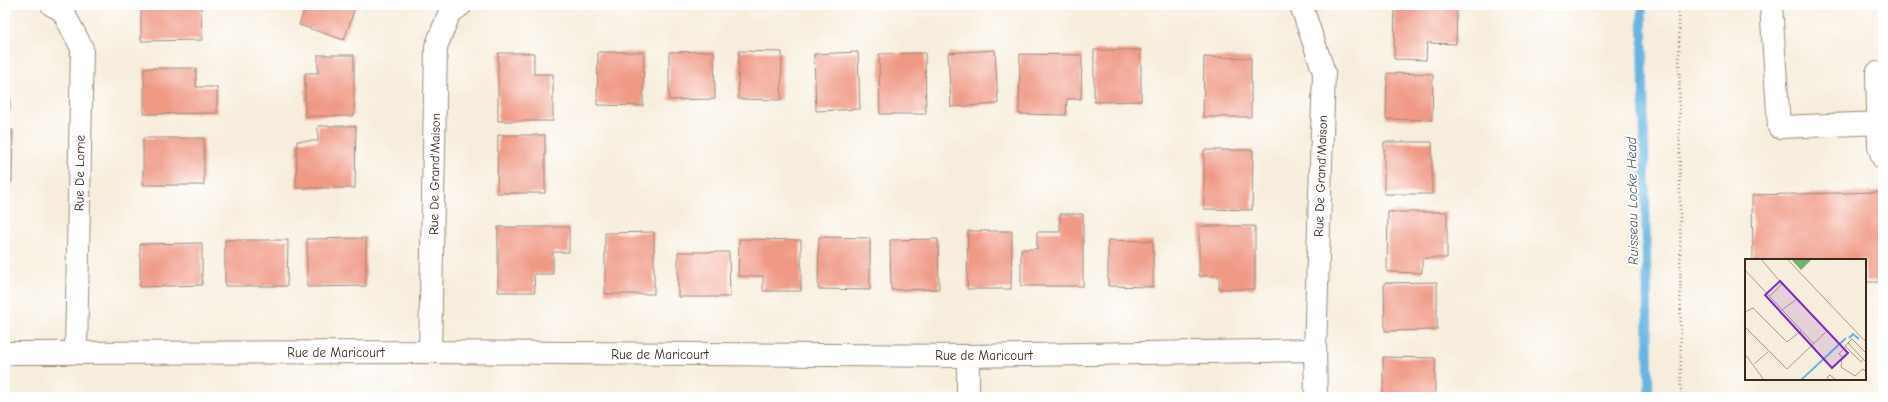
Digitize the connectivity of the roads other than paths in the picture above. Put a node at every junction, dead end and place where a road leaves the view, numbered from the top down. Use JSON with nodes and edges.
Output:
{"nodes":[{"id":1,"x":52,"y":5,"type":"edge"},
{"id":2,"x":461,"y":5,"type":"edge"},
{"id":3,"x":1301,"y":5,"type":"edge"},
{"id":4,"x":1771,"y":5,"type":"edge"},
{"id":5,"x":1883,"y":73,"type":"edge"},
{"id":6,"x":1881,"y":123,"type":"edge"},
{"id":7,"x":1883,"y":158,"type":"edge"},
{"id":8,"x":1315,"y":350,"type":"junction"},
{"id":9,"x":76,"y":352,"type":"junction"},
{"id":10,"x":430,"y":352,"type":"junction"},
{"id":11,"x":5,"y":353,"type":"edge"},
{"id":12,"x":968,"y":356,"type":"junction"},
{"id":13,"x":968,"y":397,"type":"edge"},
{"id":14,"x":1316,"y":397,"type":"edge"}],
"edges":[{"from":1,"to":9,"type":"street","name":"Rue De Lorne"},
{"from":2,"to":10,"type":"street","name":"Rue De Grand'Maison"},
{"from":3,"to":8,"type":"street","name":"Rue De Grand'Maison"},
{"from":4,"to":6,"type":"street"},
{"from":5,"to":6,"type":"street"},
{"from":6,"to":7,"type":"street"},
{"from":8,"to":12,"type":"street","name":"Rue de Maricourt"},
{"from":8,"to":14,"type":"street","name":"Rue De Grand'Maison"},
{"from":9,"to":10,"type":"street","name":"Rue de Maricourt"},
{"from":9,"to":11,"type":"street","name":"Rue de Maricourt"},
{"from":10,"to":12,"type":"street","name":"Rue de Maricourt"},
{"from":12,"to":13,"type":"street"}]}
